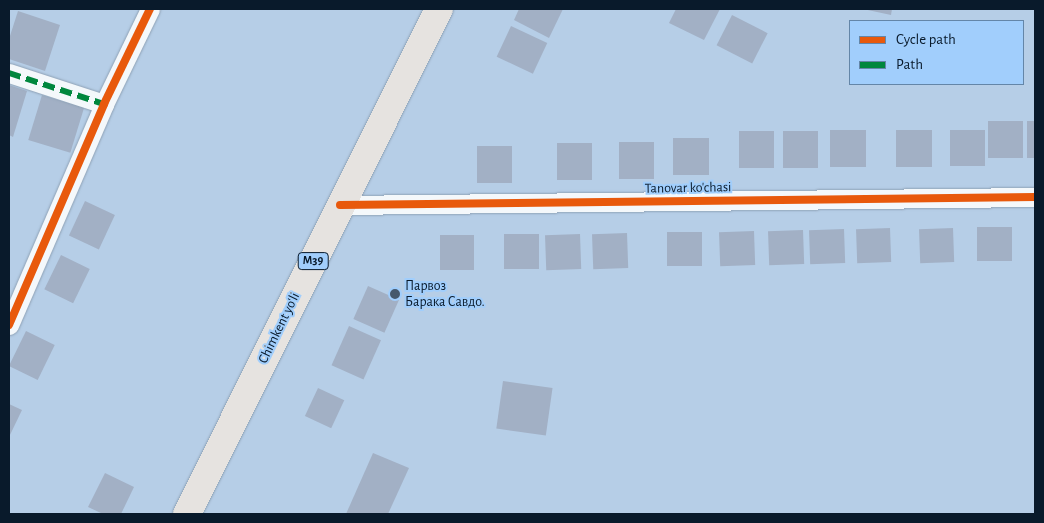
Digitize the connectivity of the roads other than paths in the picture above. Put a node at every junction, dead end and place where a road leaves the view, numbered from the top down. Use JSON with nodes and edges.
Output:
{"nodes":[{"id":1,"x":150,"y":9,"type":"edge"},
{"id":2,"x":439,"y":9,"type":"edge"},
{"id":3,"x":9,"y":73,"type":"edge"},
{"id":4,"x":104,"y":104,"type":"junction"},
{"id":5,"x":1035,"y":197,"type":"edge"},
{"id":6,"x":340,"y":205,"type":"junction"},
{"id":7,"x":11,"y":315,"type":"edge"},
{"id":8,"x":187,"y":514,"type":"edge"}],
"edges":[{"from":1,"to":4,"type":"street"},
{"from":2,"to":6,"type":"highway","name":"Chimkent yo‘li","number":"M39"},
{"from":3,"to":4,"type":"street"},
{"from":4,"to":7,"type":"street"},
{"from":5,"to":6,"type":"street","name":"Tanovar ko'chasi"},
{"from":6,"to":8,"type":"highway","name":"Chimkent yo‘li","number":"M39"}]}
